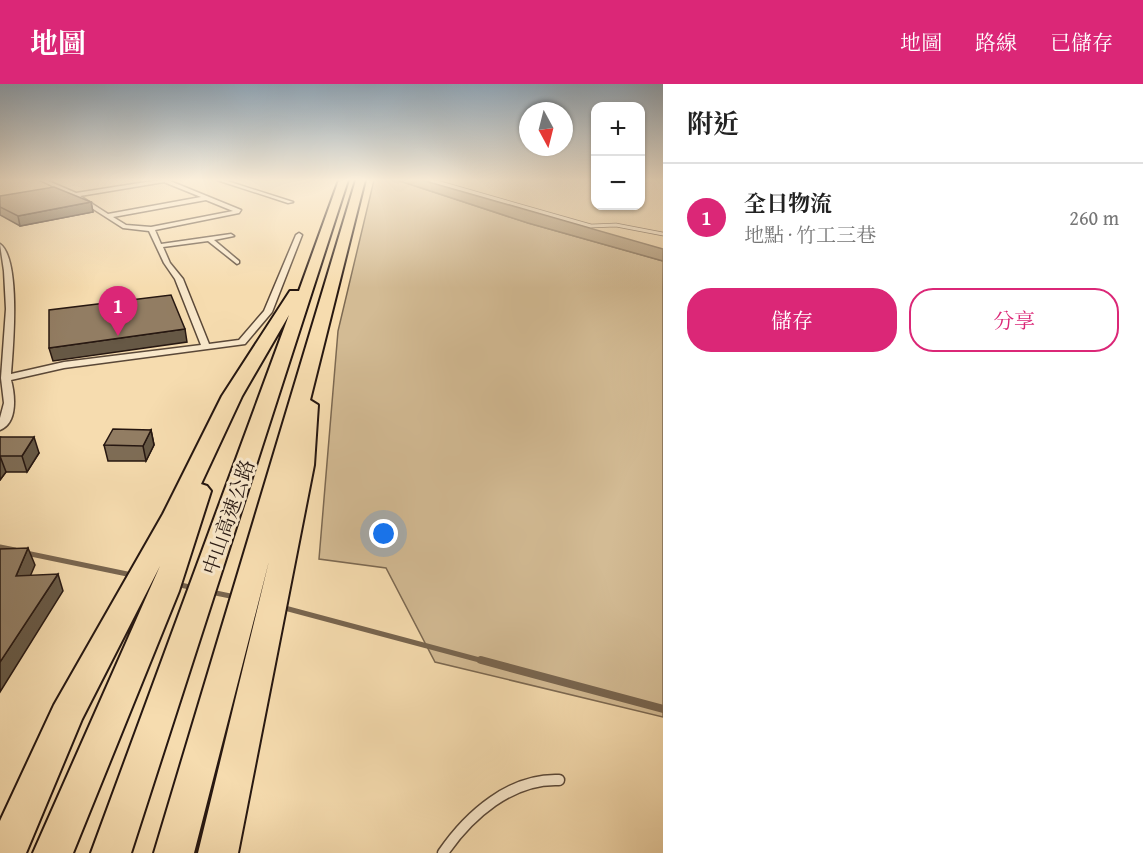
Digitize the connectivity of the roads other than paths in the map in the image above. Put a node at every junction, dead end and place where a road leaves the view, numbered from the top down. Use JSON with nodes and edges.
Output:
{"nodes":[{"id":1,"x":106,"y":216,"type":"edge"},
{"id":2,"x":215,"y":216,"type":"edge"},
{"id":3,"x":332,"y":216,"type":"edge"},
{"id":4,"x":351,"y":216,"type":"edge"},
{"id":5,"x":556,"y":216,"type":"edge"},
{"id":6,"x":151,"y":229,"type":"junction"},
{"id":7,"x":663,"y":234,"type":"edge"},
{"id":8,"x":299,"y":235,"type":"dead end"},
{"id":9,"x":231,"y":236,"type":"dead end"},
{"id":10,"x":210,"y":240,"type":"junction"},
{"id":11,"x":0,"y":246,"type":"edge"},
{"id":12,"x":159,"y":246,"type":"junction"},
{"id":13,"x":320,"y":251,"type":"junction"},
{"id":14,"x":237,"y":262,"type":"dead end"},
{"id":15,"x":206,"y":347,"type":"junction"},
{"id":16,"x":6,"y":378,"type":"junction"},
{"id":17,"x":0,"y":427,"type":"edge"},
{"id":18,"x":154,"y":581,"type":"junction"},
{"id":19,"x":259,"y":602,"type":"junction"},
{"id":20,"x":243,"y":751,"type":"junction"},
{"id":21,"x":559,"y":780,"type":"dead end"},
{"id":22,"x":6,"y":853,"type":"edge"},
{"id":23,"x":53,"y":853,"type":"edge"},
{"id":24,"x":111,"y":853,"type":"edge"},
{"id":25,"x":174,"y":853,"type":"edge"},
{"id":26,"x":218,"y":853,"type":"edge"},
{"id":27,"x":226,"y":853,"type":"edge"},
{"id":28,"x":443,"y":853,"type":"edge"}],
"edges":[{"from":1,"to":6,"type":"street"},
{"from":2,"to":6,"type":"street"},
{"from":3,"to":13,"type":"highway","name":"中山高速公路"},
{"from":4,"to":19,"type":"highway"},
{"from":5,"to":7,"type":"lane"},
{"from":6,"to":12,"type":"street"},
{"from":8,"to":15,"type":"street"},
{"from":9,"to":10,"type":"street"},
{"from":10,"to":12,"type":"street"},
{"from":10,"to":14,"type":"street"},
{"from":11,"to":16,"type":"street"},
{"from":12,"to":15,"type":"street"},
{"from":13,"to":18,"type":"highway"},
{"from":13,"to":24,"type":"highway","name":"中山高速公路"},
{"from":15,"to":16,"type":"street"},
{"from":16,"to":17,"type":"street"},
{"from":18,"to":22,"type":"highway"},
{"from":18,"to":23,"type":"highway"},
{"from":19,"to":20,"type":"highway"},
{"from":19,"to":25,"type":"highway"},
{"from":20,"to":26,"type":"highway"},
{"from":20,"to":27,"type":"highway"},
{"from":21,"to":28,"type":"lane"}]}
